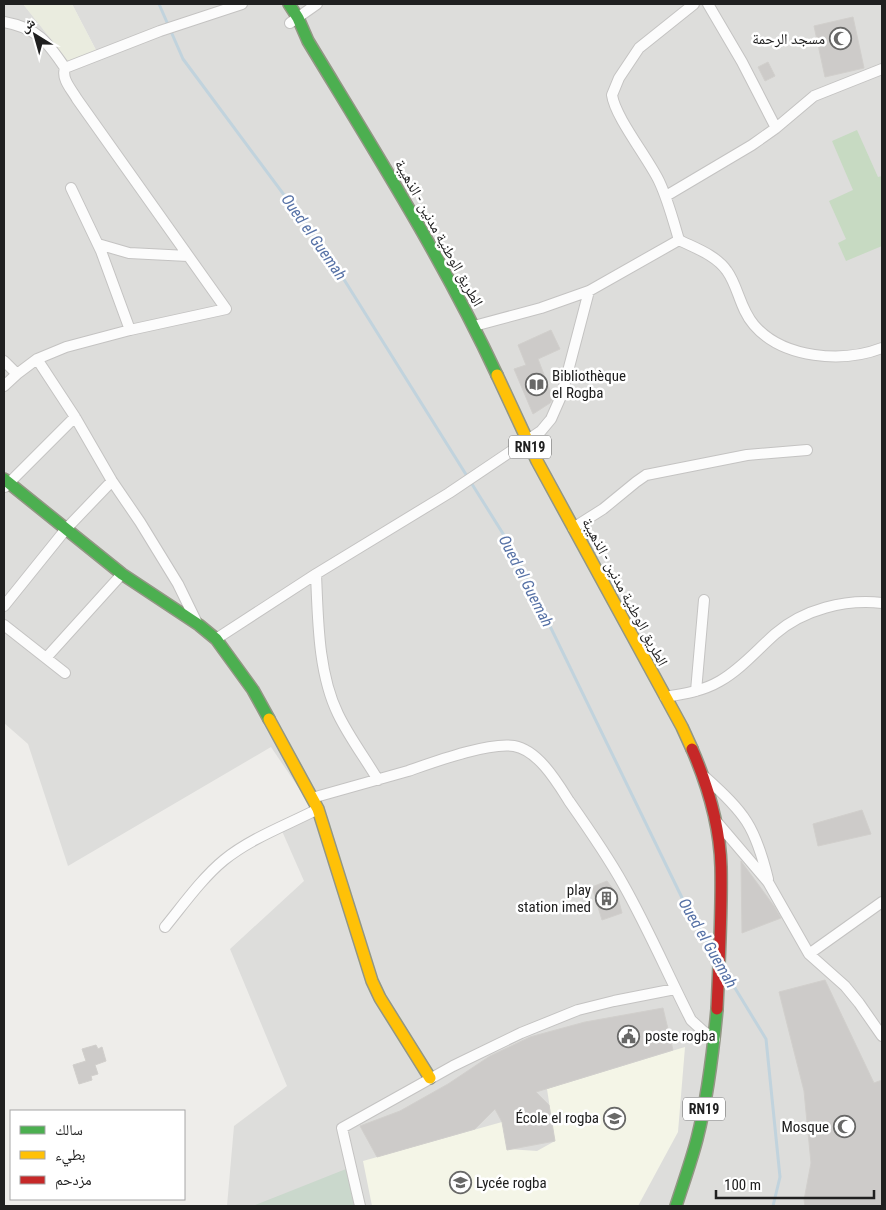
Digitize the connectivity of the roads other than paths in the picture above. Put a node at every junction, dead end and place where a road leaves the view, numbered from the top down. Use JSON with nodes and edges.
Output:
{"nodes":[{"id":1,"x":242,"y":4,"type":"edge"},
{"id":2,"x":278,"y":4,"type":"edge"},
{"id":3,"x":289,"y":4,"type":"edge"},
{"id":4,"x":317,"y":4,"type":"edge"},
{"id":5,"x":694,"y":4,"type":"edge"},
{"id":6,"x":708,"y":4,"type":"edge"},
{"id":7,"x":294,"y":21,"type":"junction"},
{"id":8,"x":4,"y":22,"type":"edge"},
{"id":9,"x":65,"y":68,"type":"junction"},
{"id":10,"x":882,"y":69,"type":"edge"},
{"id":11,"x":776,"y":128,"type":"junction"},
{"id":12,"x":71,"y":188,"type":"dead end"},
{"id":13,"x":666,"y":196,"type":"junction"},
{"id":14,"x":679,"y":240,"type":"junction"},
{"id":15,"x":98,"y":244,"type":"junction"},
{"id":16,"x":188,"y":256,"type":"junction"},
{"id":17,"x":589,"y":291,"type":"junction"},
{"id":18,"x":474,"y":326,"type":"junction"},
{"id":19,"x":130,"y":330,"type":"junction"},
{"id":20,"x":882,"y":348,"type":"edge"},
{"id":21,"x":36,"y":359,"type":"junction"},
{"id":22,"x":4,"y":361,"type":"edge"},
{"id":23,"x":16,"y":374,"type":"junction"},
{"id":24,"x":4,"y":386,"type":"edge"},
{"id":25,"x":75,"y":417,"type":"junction"},
{"id":26,"x":527,"y":441,"type":"junction"},
{"id":27,"x":807,"y":450,"type":"dead end"},
{"id":28,"x":112,"y":481,"type":"junction"},
{"id":29,"x":5,"y":483,"type":"edge"},
{"id":30,"x":573,"y":528,"type":"junction"},
{"id":31,"x":66,"y":529,"type":"junction"},
{"id":32,"x":122,"y":574,"type":"junction"},
{"id":33,"x":316,"y":574,"type":"junction"},
{"id":34,"x":704,"y":600,"type":"dead end"},
{"id":35,"x":882,"y":603,"type":"edge"},
{"id":36,"x":4,"y":606,"type":"edge"},
{"id":37,"x":4,"y":625,"type":"edge"},
{"id":38,"x":198,"y":625,"type":"junction"},
{"id":39,"x":216,"y":639,"type":"junction"},
{"id":40,"x":46,"y":658,"type":"junction"},
{"id":41,"x":65,"y":673,"type":"dead end"},
{"id":42,"x":696,"y":691,"type":"junction"},
{"id":43,"x":665,"y":697,"type":"junction"},
{"id":44,"x":703,"y":774,"type":"junction"},
{"id":45,"x":378,"y":780,"type":"junction"},
{"id":46,"x":312,"y":798,"type":"junction"},
{"id":47,"x":318,"y":809,"type":"junction"},
{"id":48,"x":715,"y":820,"type":"junction"},
{"id":49,"x":768,"y":882,"type":"junction"},
{"id":50,"x":882,"y":902,"type":"edge"},
{"id":51,"x":165,"y":927,"type":"dead end"},
{"id":52,"x":809,"y":954,"type":"junction"},
{"id":53,"x":675,"y":989,"type":"junction"},
{"id":54,"x":882,"y":1036,"type":"edge"},
{"id":55,"x":714,"y":1039,"type":"junction"},
{"id":56,"x":430,"y":1078,"type":"junction"},
{"id":57,"x":360,"y":1206,"type":"edge"},
{"id":58,"x":676,"y":1206,"type":"edge"}],
"edges":[{"from":1,"to":9,"type":"street"},
{"from":2,"to":7,"type":"main road","name":"الطريق الوطنية مدنين - الذهيبة","number":"RN19"},
{"from":3,"to":7,"type":"main road","name":"الطريق الوطنية مدنين - الذهيبة","number":"RN19"},
{"from":4,"to":7,"type":"street"},
{"from":5,"to":13,"type":"street"},
{"from":6,"to":11,"type":"street"},
{"from":7,"to":18,"type":"main road","name":"الطريق الوطنية مدنين - الذهيبة","number":"RN19"},
{"from":8,"to":9,"type":"street"},
{"from":9,"to":16,"type":"street"},
{"from":10,"to":11,"type":"street"},
{"from":11,"to":13,"type":"street"},
{"from":12,"to":15,"type":"street"},
{"from":13,"to":14,"type":"street"},
{"from":14,"to":17,"type":"street"},
{"from":14,"to":20,"type":"street"},
{"from":15,"to":16,"type":"street"},
{"from":15,"to":19,"type":"street"},
{"from":16,"to":19,"type":"street"},
{"from":17,"to":18,"type":"street"},
{"from":17,"to":26,"type":"street"},
{"from":18,"to":26,"type":"main road","name":"الطريق الوطنية مدنين - الذهيبة","number":"RN19"},
{"from":19,"to":21,"type":"street"},
{"from":21,"to":23,"type":"street"},
{"from":21,"to":25,"type":"street"},
{"from":22,"to":23,"type":"street"},
{"from":23,"to":24,"type":"street"},
{"from":25,"to":28,"type":"street"},
{"from":25,"to":29,"type":"street"},
{"from":26,"to":30,"type":"main road","name":"الطريق الوطنية مدنين - الذهيبة","number":"RN19"},
{"from":26,"to":33,"type":"street"},
{"from":27,"to":30,"type":"street"},
{"from":28,"to":31,"type":"street"},
{"from":28,"to":38,"type":"street"},
{"from":29,"to":31,"type":"main road"},
{"from":30,"to":43,"type":"main road","name":"الطريق الوطنية مدنين - الذهيبة","number":"RN19"},
{"from":31,"to":32,"type":"main road"},
{"from":31,"to":36,"type":"street"},
{"from":32,"to":38,"type":"main road"},
{"from":32,"to":40,"type":"street"},
{"from":33,"to":39,"type":"street"},
{"from":33,"to":45,"type":"street"},
{"from":34,"to":42,"type":"street"},
{"from":35,"to":42,"type":"street"},
{"from":37,"to":40,"type":"street"},
{"from":38,"to":39,"type":"main road"},
{"from":39,"to":46,"type":"main road"},
{"from":40,"to":41,"type":"street"},
{"from":42,"to":43,"type":"street"},
{"from":43,"to":44,"type":"main road","name":"الطريق الوطنية مدنين - الذهيبة","number":"RN19"},
{"from":44,"to":48,"type":"main road","name":"الطريق الوطنية مدنين - الذهيبة","number":"RN19"},
{"from":44,"to":49,"type":"street"},
{"from":45,"to":46,"type":"street"},
{"from":45,"to":53,"type":"street"},
{"from":46,"to":47,"type":"main road"},
{"from":47,"to":51,"type":"street"},
{"from":47,"to":56,"type":"main road"},
{"from":48,"to":49,"type":"street"},
{"from":48,"to":55,"type":"main road","name":"الطريق الوطنية مدنين - الذهيبة","number":"RN19"},
{"from":49,"to":52,"type":"street"},
{"from":50,"to":52,"type":"street"},
{"from":52,"to":54,"type":"street"},
{"from":53,"to":55,"type":"street"},
{"from":53,"to":56,"type":"street"},
{"from":55,"to":58,"type":"main road","name":"الطريق الوطنية مدنين - الذهيبة","number":"RN19"},
{"from":56,"to":57,"type":"street"}]}
